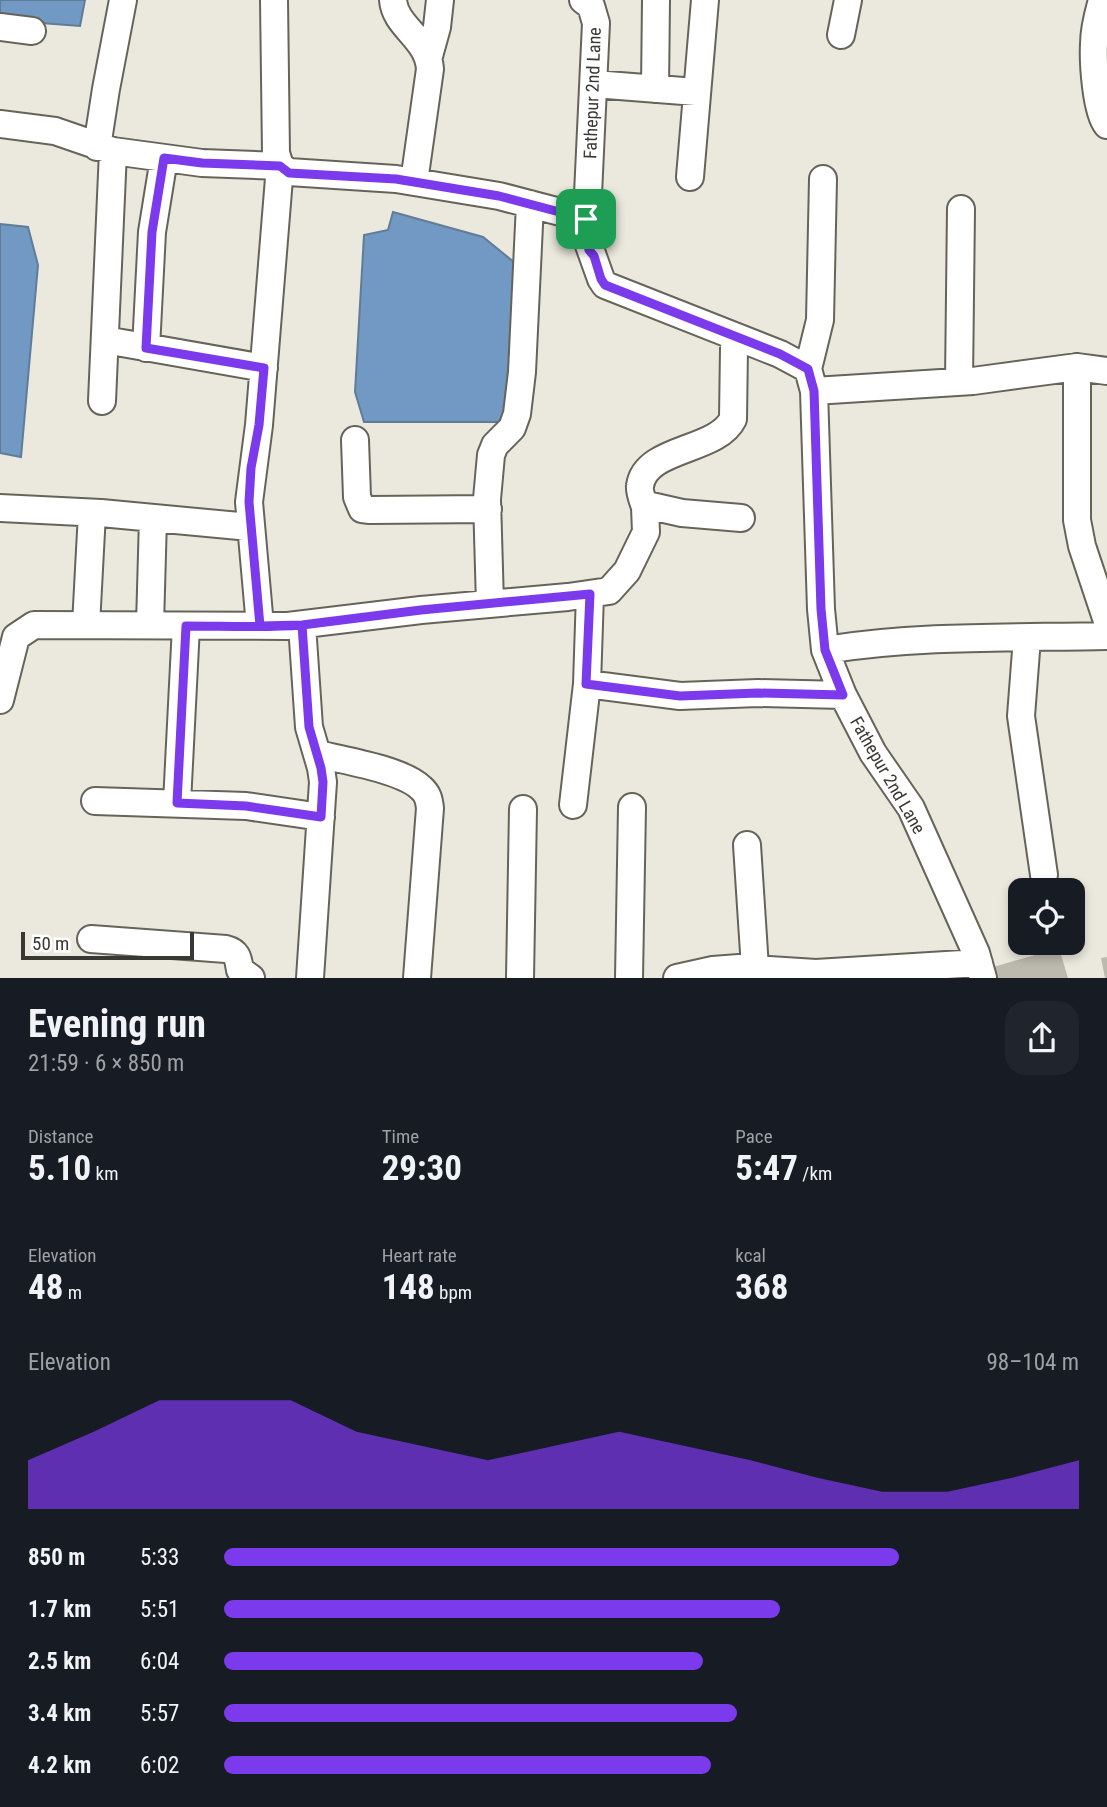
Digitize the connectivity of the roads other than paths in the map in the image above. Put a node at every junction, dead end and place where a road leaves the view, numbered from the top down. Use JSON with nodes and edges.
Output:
{"nodes":[{"id":1,"x":123,"y":0,"type":"edge"},
{"id":2,"x":274,"y":0,"type":"edge"},
{"id":3,"x":393,"y":0,"type":"edge"},
{"id":4,"x":440,"y":0,"type":"edge"},
{"id":5,"x":583,"y":0,"type":"edge"},
{"id":6,"x":656,"y":0,"type":"edge"},
{"id":7,"x":705,"y":0,"type":"edge"},
{"id":8,"x":848,"y":0,"type":"edge"},
{"id":9,"x":1102,"y":0,"type":"edge"},
{"id":10,"x":0,"y":27,"type":"edge"},
{"id":11,"x":32,"y":31,"type":"dead end"},
{"id":12,"x":841,"y":35,"type":"dead end"},
{"id":13,"x":429,"y":56,"type":"junction"},
{"id":14,"x":594,"y":83,"type":"junction"},
{"id":15,"x":654,"y":89,"type":"junction"},
{"id":16,"x":696,"y":92,"type":"junction"},
{"id":17,"x":0,"y":124,"type":"edge"},
{"id":18,"x":1107,"y":125,"type":"edge"},
{"id":19,"x":105,"y":149,"type":"junction"},
{"id":20,"x":164,"y":158,"type":"junction"},
{"id":21,"x":280,"y":166,"type":"junction"},
{"id":22,"x":690,"y":177,"type":"dead end"},
{"id":23,"x":823,"y":179,"type":"dead end"},
{"id":24,"x":414,"y":182,"type":"junction"},
{"id":25,"x":530,"y":204,"type":"junction"},
{"id":26,"x":961,"y":209,"type":"dead end"},
{"id":27,"x":586,"y":219,"type":"junction"},
{"id":28,"x":737,"y":337,"type":"junction"},
{"id":29,"x":104,"y":340,"type":"junction"},
{"id":30,"x":146,"y":348,"type":"junction"},
{"id":31,"x":1077,"y":367,"type":"junction"},
{"id":32,"x":264,"y":368,"type":"junction"},
{"id":33,"x":1107,"y":371,"type":"edge"},
{"id":34,"x":811,"y":380,"type":"junction"},
{"id":35,"x":959,"y":381,"type":"junction"},
{"id":36,"x":102,"y":401,"type":"dead end"},
{"id":37,"x":355,"y":440,"type":"dead end"},
{"id":38,"x":645,"y":507,"type":"junction"},
{"id":39,"x":0,"y":509,"type":"edge"},
{"id":40,"x":488,"y":509,"type":"junction"},
{"id":41,"x":92,"y":513,"type":"junction"},
{"id":42,"x":153,"y":518,"type":"junction"},
{"id":43,"x":741,"y":518,"type":"dead end"},
{"id":44,"x":250,"y":527,"type":"junction"},
{"id":45,"x":590,"y":594,"type":"junction"},
{"id":46,"x":490,"y":604,"type":"junction"},
{"id":47,"x":1107,"y":621,"type":"edge"},
{"id":48,"x":86,"y":625,"type":"junction"},
{"id":49,"x":150,"y":625,"type":"junction"},
{"id":50,"x":302,"y":625,"type":"junction"},
{"id":51,"x":186,"y":626,"type":"junction"},
{"id":52,"x":260,"y":626,"type":"junction"},
{"id":53,"x":1107,"y":636,"type":"edge"},
{"id":54,"x":1027,"y":638,"type":"junction"},
{"id":55,"x":825,"y":650,"type":"junction"},
{"id":56,"x":586,"y":684,"type":"junction"},
{"id":57,"x":843,"y":695,"type":"junction"},
{"id":58,"x":0,"y":699,"type":"edge"},
{"id":59,"x":317,"y":754,"type":"junction"},
{"id":60,"x":95,"y":801,"type":"dead end"},
{"id":61,"x":177,"y":803,"type":"junction"},
{"id":62,"x":573,"y":805,"type":"dead end"},
{"id":63,"x":632,"y":807,"type":"dead end"},
{"id":64,"x":523,"y":809,"type":"dead end"},
{"id":65,"x":321,"y":817,"type":"junction"},
{"id":66,"x":747,"y":845,"type":"dead end"},
{"id":67,"x":1044,"y":874,"type":"dead end"},
{"id":68,"x":91,"y":939,"type":"dead end"},
{"id":69,"x":755,"y":968,"type":"junction"},
{"id":70,"x":981,"y":970,"type":"edge"},
{"id":71,"x":703,"y":974,"type":"edge"},
{"id":72,"x":851,"y":974,"type":"edge"},
{"id":73,"x":251,"y":978,"type":"edge"},
{"id":74,"x":310,"y":978,"type":"edge"},
{"id":75,"x":417,"y":978,"type":"edge"},
{"id":76,"x":520,"y":978,"type":"edge"},
{"id":77,"x":629,"y":978,"type":"edge"},
{"id":78,"x":677,"y":978,"type":"edge"}],
"edges":[{"from":1,"to":19,"type":"street"},
{"from":2,"to":21,"type":"street"},
{"from":3,"to":13,"type":"street"},
{"from":4,"to":13,"type":"street"},
{"from":5,"to":14,"type":"street","name":"Fathepur 2nd Lane"},
{"from":6,"to":15,"type":"street"},
{"from":7,"to":16,"type":"street"},
{"from":8,"to":12,"type":"street"},
{"from":9,"to":18,"type":"street"},
{"from":10,"to":11,"type":"street"},
{"from":13,"to":24,"type":"street"},
{"from":14,"to":15,"type":"street"},
{"from":14,"to":27,"type":"street","name":"Fathepur 2nd Lane"},
{"from":15,"to":16,"type":"street"},
{"from":16,"to":22,"type":"street"},
{"from":17,"to":19,"type":"street"},
{"from":19,"to":20,"type":"street"},
{"from":19,"to":29,"type":"street"},
{"from":20,"to":21,"type":"street"},
{"from":20,"to":30,"type":"street"},
{"from":21,"to":24,"type":"street"},
{"from":21,"to":32,"type":"street"},
{"from":23,"to":34,"type":"street"},
{"from":24,"to":25,"type":"street"},
{"from":25,"to":27,"type":"street"},
{"from":25,"to":40,"type":"street"},
{"from":26,"to":35,"type":"street"},
{"from":27,"to":28,"type":"street","name":"Fathepur 2nd Lane"},
{"from":28,"to":34,"type":"street","name":"Fathepur 2nd Lane"},
{"from":28,"to":38,"type":"street"},
{"from":29,"to":30,"type":"street"},
{"from":29,"to":36,"type":"street"},
{"from":30,"to":32,"type":"street"},
{"from":31,"to":33,"type":"street"},
{"from":31,"to":35,"type":"street"},
{"from":31,"to":47,"type":"street"},
{"from":32,"to":44,"type":"street"},
{"from":34,"to":35,"type":"street"},
{"from":34,"to":55,"type":"street","name":"Fathepur 2nd Lane"},
{"from":37,"to":40,"type":"street"},
{"from":38,"to":43,"type":"street"},
{"from":38,"to":45,"type":"street"},
{"from":39,"to":41,"type":"street"},
{"from":40,"to":46,"type":"street"},
{"from":41,"to":42,"type":"street"},
{"from":41,"to":48,"type":"street"},
{"from":42,"to":44,"type":"street"},
{"from":42,"to":49,"type":"street"},
{"from":44,"to":52,"type":"street"},
{"from":45,"to":46,"type":"street"},
{"from":45,"to":56,"type":"street"},
{"from":46,"to":50,"type":"street"},
{"from":48,"to":49,"type":"street"},
{"from":48,"to":58,"type":"street"},
{"from":49,"to":51,"type":"street"},
{"from":50,"to":52,"type":"street"},
{"from":50,"to":59,"type":"street"},
{"from":51,"to":52,"type":"street"},
{"from":51,"to":61,"type":"street"},
{"from":53,"to":54,"type":"street"},
{"from":54,"to":55,"type":"street"},
{"from":54,"to":67,"type":"street"},
{"from":55,"to":57,"type":"street","name":"Fathepur 2nd Lane"},
{"from":56,"to":57,"type":"street"},
{"from":56,"to":62,"type":"street"},
{"from":57,"to":70,"type":"street","name":"Fathepur 2nd Lane"},
{"from":59,"to":65,"type":"street"},
{"from":59,"to":75,"type":"street"},
{"from":60,"to":61,"type":"street"},
{"from":61,"to":65,"type":"street"},
{"from":63,"to":77,"type":"street"},
{"from":64,"to":76,"type":"street"},
{"from":65,"to":74,"type":"street"},
{"from":66,"to":69,"type":"street"},
{"from":68,"to":73,"type":"street"},
{"from":69,"to":71,"type":"street"},
{"from":69,"to":72,"type":"street"},
{"from":70,"to":72,"type":"street"},
{"from":71,"to":78,"type":"street"}]}
